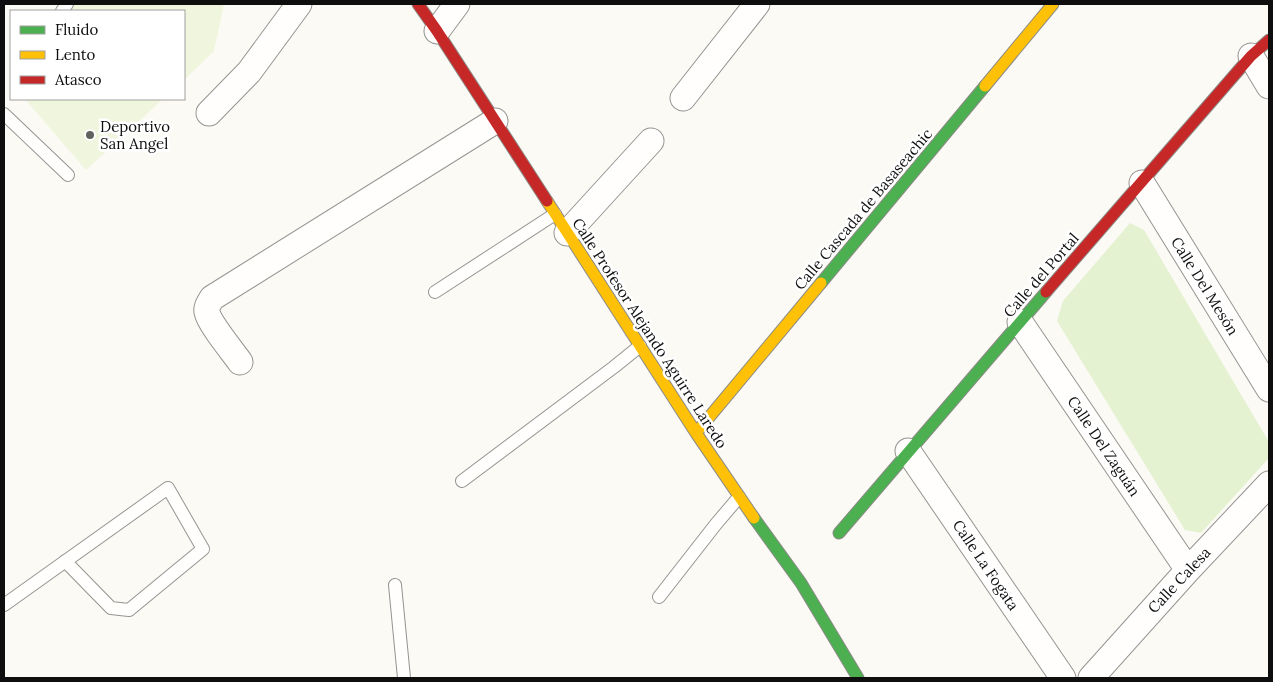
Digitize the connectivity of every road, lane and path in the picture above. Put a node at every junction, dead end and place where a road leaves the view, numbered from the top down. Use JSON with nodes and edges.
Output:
{"nodes":[{"id":1,"x":300,"y":4,"type":"edge"},
{"id":2,"x":418,"y":4,"type":"edge"},
{"id":3,"x":457,"y":4,"type":"edge"},
{"id":4,"x":757,"y":4,"type":"edge"},
{"id":5,"x":1053,"y":4,"type":"edge"},
{"id":6,"x":437,"y":31,"type":"junction"},
{"id":7,"x":1269,"y":40,"type":"edge"},
{"id":8,"x":1251,"y":56,"type":"junction"},
{"id":9,"x":1269,"y":86,"type":"edge"},
{"id":10,"x":683,"y":98,"type":"dead end"},
{"id":11,"x":209,"y":113,"type":"dead end"},
{"id":12,"x":4,"y":114,"type":"edge"},
{"id":13,"x":495,"y":121,"type":"junction"},
{"id":14,"x":651,"y":141,"type":"dead end"},
{"id":15,"x":68,"y":175,"type":"dead end"},
{"id":16,"x":1142,"y":183,"type":"junction"},
{"id":17,"x":561,"y":224,"type":"junction"},
{"id":18,"x":435,"y":292,"type":"dead end"},
{"id":19,"x":1020,"y":322,"type":"junction"},
{"id":20,"x":640,"y":346,"type":"junction"},
{"id":21,"x":240,"y":362,"type":"dead end"},
{"id":22,"x":1269,"y":389,"type":"edge"},
{"id":23,"x":696,"y":433,"type":"junction"},
{"id":24,"x":908,"y":451,"type":"junction"},
{"id":25,"x":462,"y":481,"type":"dead end"},
{"id":26,"x":739,"y":497,"type":"junction"},
{"id":27,"x":1265,"y":498,"type":"edge"},
{"id":28,"x":839,"y":533,"type":"dead end"},
{"id":29,"x":65,"y":561,"type":"junction"},
{"id":30,"x":1188,"y":570,"type":"junction"},
{"id":31,"x":395,"y":585,"type":"dead end"},
{"id":32,"x":659,"y":597,"type":"dead end"},
{"id":33,"x":4,"y":604,"type":"edge"},
{"id":34,"x":404,"y":678,"type":"edge"},
{"id":35,"x":858,"y":678,"type":"edge"},
{"id":36,"x":1063,"y":678,"type":"edge"},
{"id":37,"x":1091,"y":678,"type":"edge"}],
"edges":[{"from":1,"to":11,"type":"street"},
{"from":2,"to":6,"type":"street","name":"Calle Profesor Alejando Aguirre Laredo"},
{"from":3,"to":6,"type":"street"},
{"from":4,"to":10,"type":"street"},
{"from":5,"to":23,"type":"street","name":"Calle Cascada de Basaseachic"},
{"from":6,"to":13,"type":"street","name":"Calle Profesor Alejando Aguirre Laredo"},
{"from":7,"to":8,"type":"street","name":"Calle del Portal"},
{"from":8,"to":9,"type":"street"},
{"from":8,"to":16,"type":"street","name":"Calle del Portal"},
{"from":12,"to":15,"type":"lane"},
{"from":13,"to":17,"type":"street","name":"Calle Profesor Alejando Aguirre Laredo"},
{"from":13,"to":21,"type":"street"},
{"from":14,"to":17,"type":"street"},
{"from":16,"to":19,"type":"street","name":"Calle del Portal"},
{"from":16,"to":22,"type":"street","name":"Calle Del Mesón"},
{"from":17,"to":18,"type":"lane"},
{"from":17,"to":20,"type":"street","name":"Calle Profesor Alejando Aguirre Laredo"},
{"from":19,"to":24,"type":"street","name":"Calle del Portal"},
{"from":19,"to":30,"type":"street","name":"Calle Del Zaguán"},
{"from":20,"to":23,"type":"street","name":"Calle Profesor Alejando Aguirre Laredo"},
{"from":20,"to":25,"type":"lane"},
{"from":23,"to":26,"type":"street","name":"Calle Profesor Alejando Aguirre Laredo"},
{"from":24,"to":28,"type":"street","name":"Calle del Portal"},
{"from":24,"to":36,"type":"street","name":"Calle La Fogata"},
{"from":26,"to":32,"type":"lane"},
{"from":26,"to":35,"type":"street","name":"Calle Profesor Alejando Aguirre Laredo"},
{"from":27,"to":30,"type":"street","name":"Calle Calesa"},
{"from":29,"to":29,"type":"lane"},
{"from":29,"to":33,"type":"lane"},
{"from":30,"to":37,"type":"street","name":"Calle Calesa"},
{"from":31,"to":34,"type":"lane"}]}
